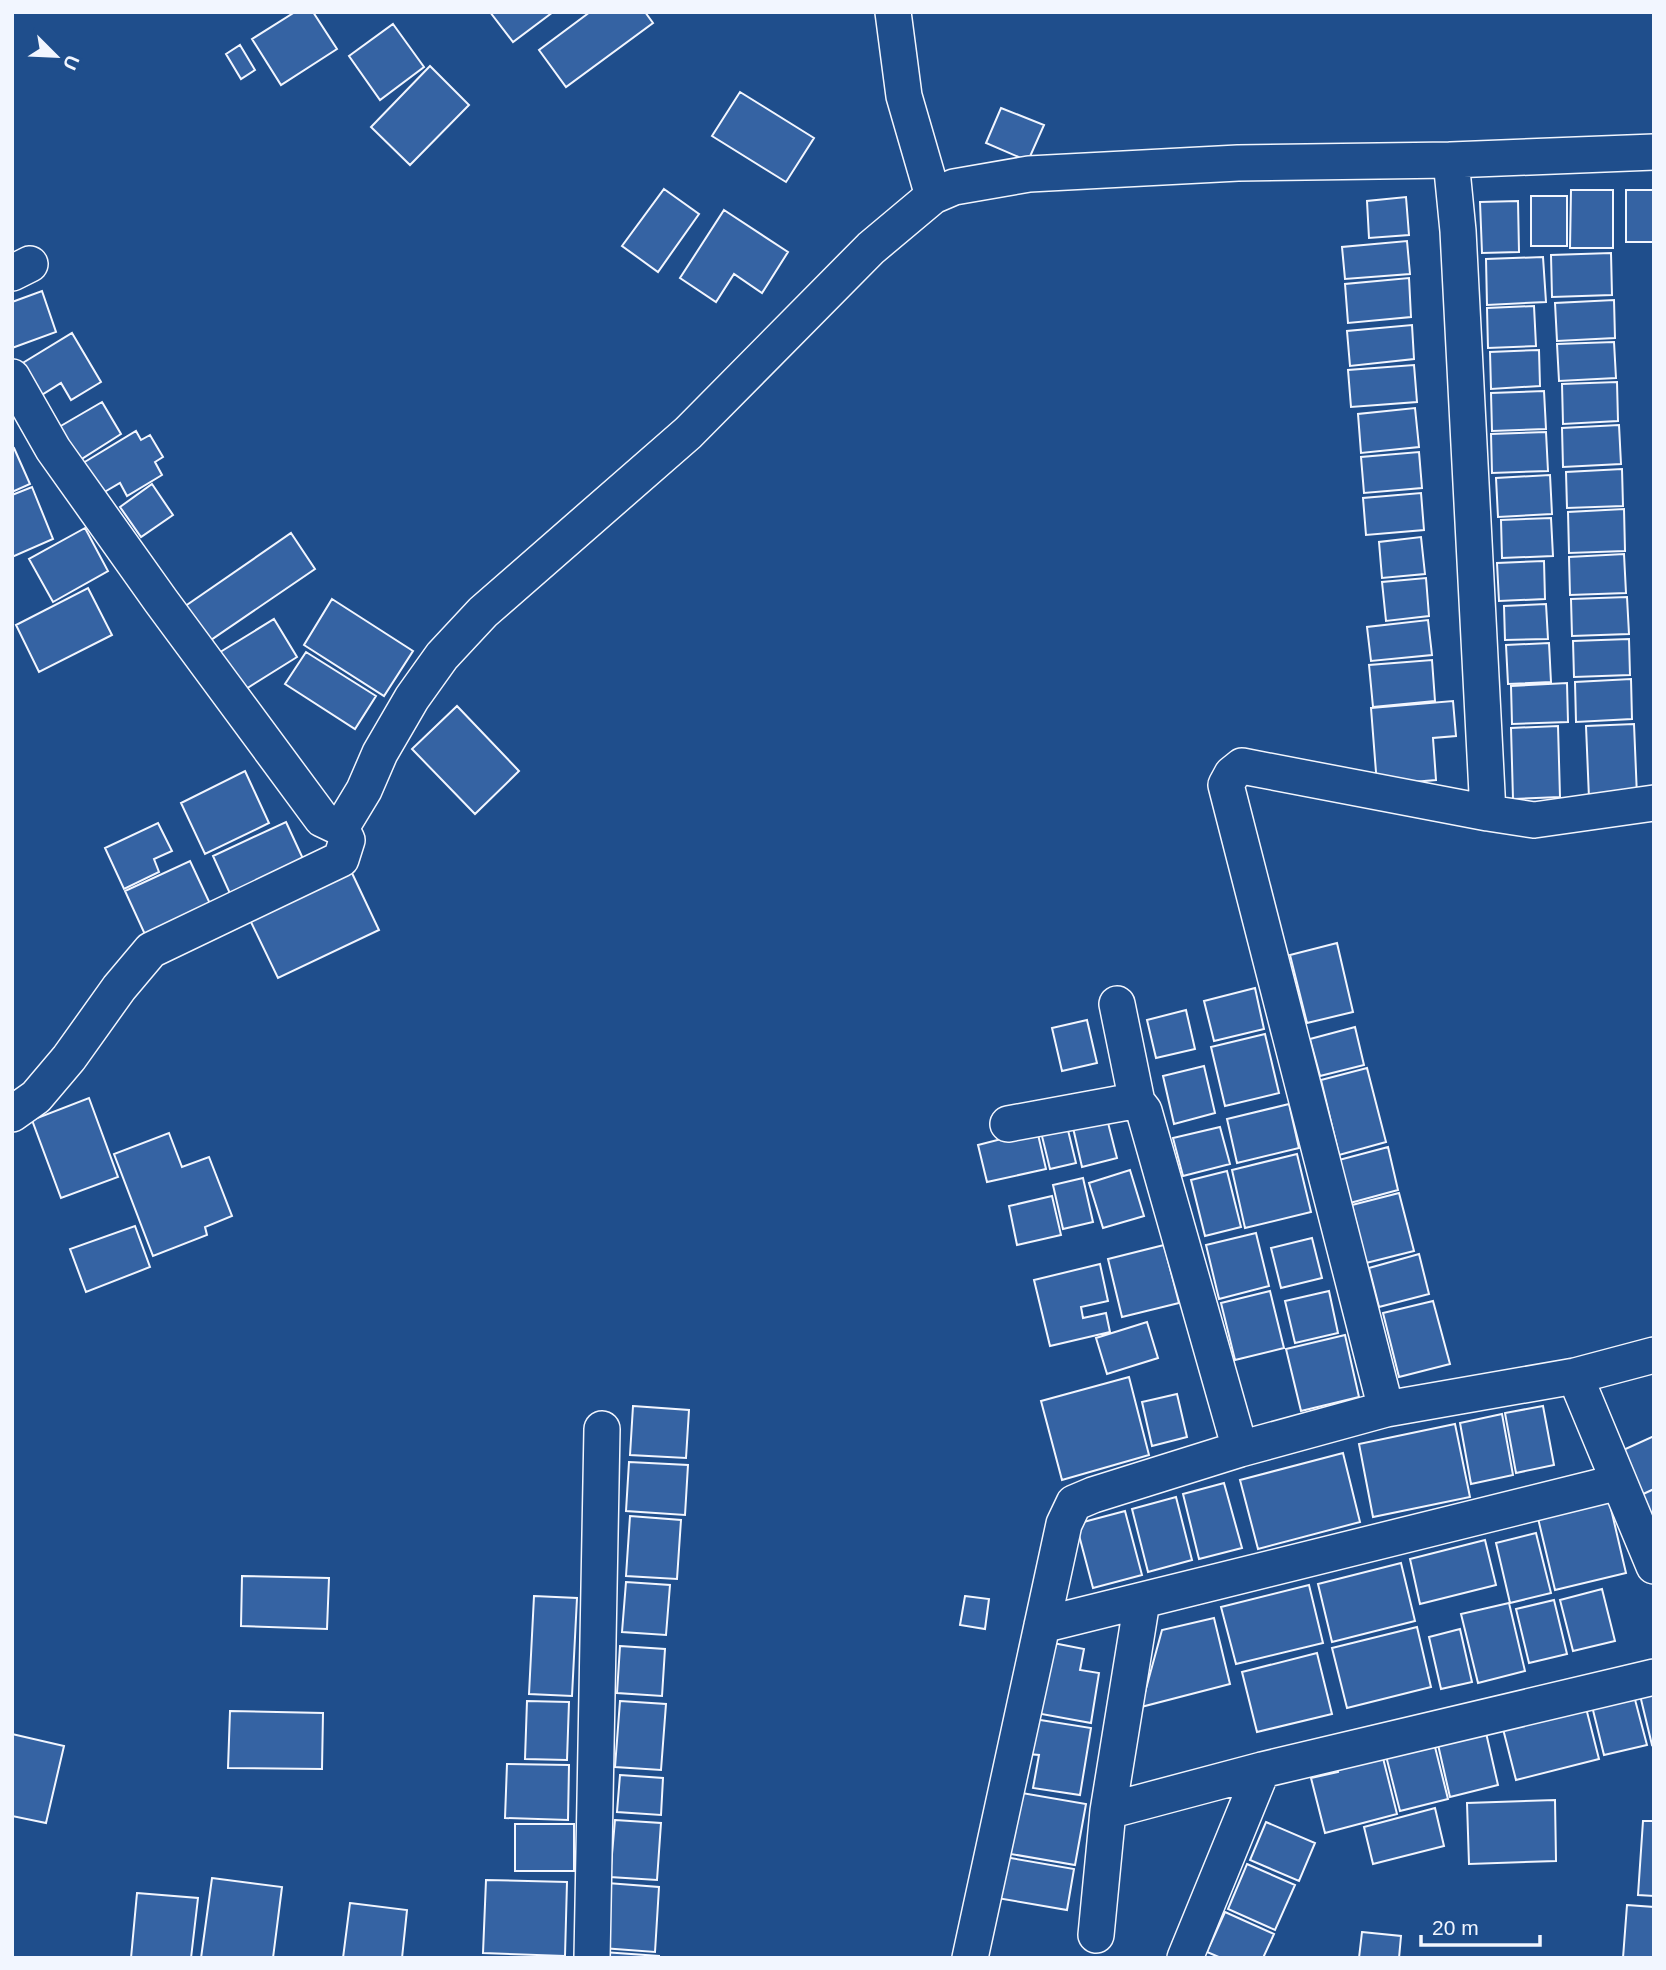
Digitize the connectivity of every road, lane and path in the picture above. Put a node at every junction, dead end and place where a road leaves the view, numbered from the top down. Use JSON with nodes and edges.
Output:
{"nodes":[{"id":1,"x":893,"y":12,"type":"edge"},
{"id":2,"x":1654,"y":152,"type":"edge"},
{"id":3,"x":1451,"y":160,"type":"junction"},
{"id":4,"x":933,"y":196,"type":"junction"},
{"id":5,"x":12,"y":377,"type":"edge"},
{"id":6,"x":1654,"y":803,"type":"edge"},
{"id":7,"x":1488,"y":813,"type":"junction"},
{"id":8,"x":341,"y":828,"type":"junction"},
{"id":9,"x":1118,"y":1004,"type":"dead end"},
{"id":10,"x":1137,"y":1102,"type":"junction"},
{"id":11,"x":12,"y":1114,"type":"edge"},
{"id":12,"x":1008,"y":1124,"type":"dead end"},
{"id":13,"x":1654,"y":1355,"type":"edge"},
{"id":14,"x":1575,"y":1376,"type":"junction"},
{"id":15,"x":1386,"y":1409,"type":"junction"},
{"id":16,"x":602,"y":1429,"type":"dead end"},
{"id":17,"x":1240,"y":1449,"type":"junction"},
{"id":18,"x":1619,"y":1482,"type":"junction"},
{"id":19,"x":1654,"y":1566,"type":"edge"},
{"id":20,"x":1142,"y":1601,"type":"junction"},
{"id":21,"x":1042,"y":1625,"type":"junction"},
{"id":22,"x":1654,"y":1677,"type":"edge"},
{"id":23,"x":1262,"y":1770,"type":"junction"},
{"id":24,"x":1108,"y":1811,"type":"junction"},
{"id":25,"x":1096,"y":1935,"type":"dead end"},
{"id":26,"x":592,"y":1958,"type":"edge"},
{"id":27,"x":970,"y":1958,"type":"edge"},
{"id":28,"x":1185,"y":1958,"type":"edge"}],
"edges":[{"from":1,"to":4,"type":"street"},
{"from":2,"to":3,"type":"street"},
{"from":3,"to":4,"type":"street"},
{"from":3,"to":7,"type":"street"},
{"from":4,"to":8,"type":"street"},
{"from":5,"to":8,"type":"street"},
{"from":6,"to":7,"type":"street"},
{"from":7,"to":15,"type":"street"},
{"from":8,"to":11,"type":"street"},
{"from":9,"to":10,"type":"street"},
{"from":10,"to":12,"type":"street"},
{"from":10,"to":17,"type":"street"},
{"from":13,"to":14,"type":"street"},
{"from":14,"to":15,"type":"street"},
{"from":14,"to":18,"type":"street"},
{"from":15,"to":17,"type":"street"},
{"from":16,"to":26,"type":"street"},
{"from":17,"to":21,"type":"street"},
{"from":18,"to":19,"type":"street"},
{"from":18,"to":20,"type":"street"},
{"from":20,"to":21,"type":"street"},
{"from":20,"to":24,"type":"street"},
{"from":21,"to":27,"type":"street"},
{"from":22,"to":23,"type":"street"},
{"from":23,"to":24,"type":"street"},
{"from":23,"to":28,"type":"street"},
{"from":24,"to":25,"type":"street"}]}
